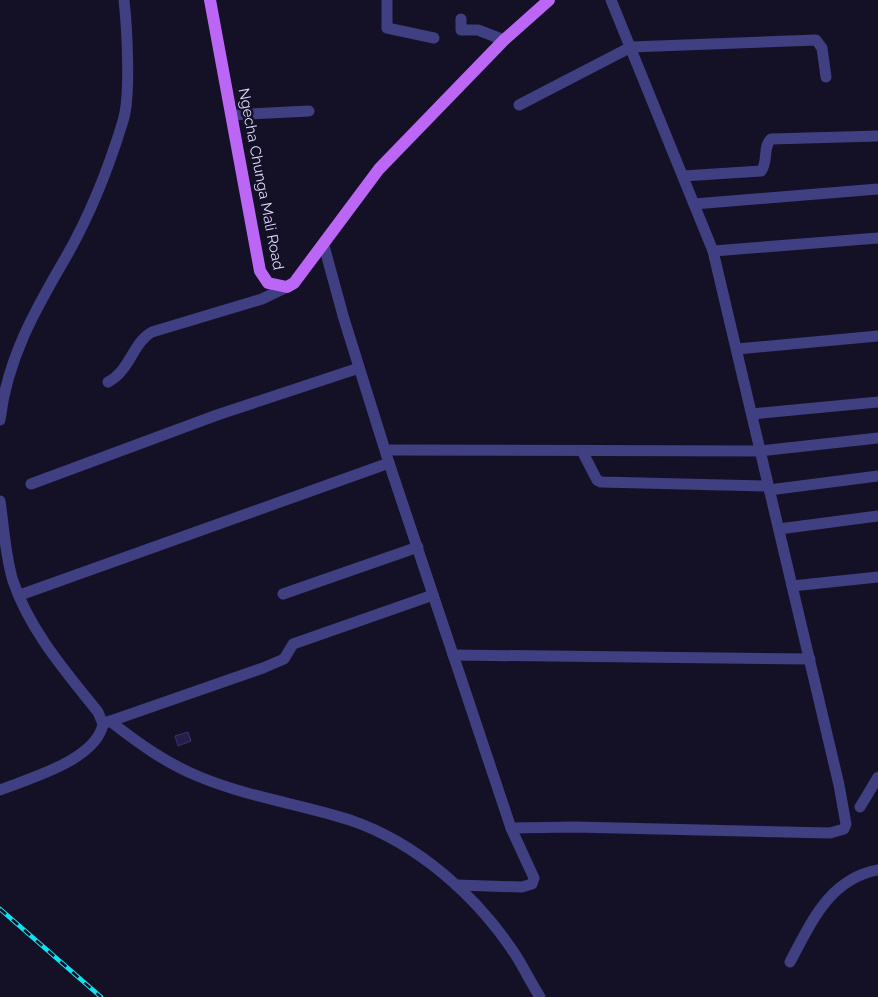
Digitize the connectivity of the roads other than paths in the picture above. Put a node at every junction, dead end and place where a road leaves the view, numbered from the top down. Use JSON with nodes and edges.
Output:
{"nodes":[{"id":1,"x":124,"y":0,"type":"edge"},
{"id":2,"x":210,"y":0,"type":"edge"},
{"id":3,"x":387,"y":0,"type":"edge"},
{"id":4,"x":549,"y":0,"type":"edge"},
{"id":5,"x":611,"y":0,"type":"edge"},
{"id":6,"x":461,"y":19,"type":"dead end"},
{"id":7,"x":434,"y":38,"type":"dead end"},
{"id":8,"x":504,"y":40,"type":"junction"},
{"id":9,"x":631,"y":47,"type":"junction"},
{"id":10,"x":826,"y":77,"type":"dead end"},
{"id":11,"x":519,"y":105,"type":"dead end"},
{"id":12,"x":309,"y":111,"type":"dead end"},
{"id":13,"x":232,"y":115,"type":"junction"},
{"id":14,"x":878,"y":136,"type":"edge"},
{"id":15,"x":683,"y":176,"type":"junction"},
{"id":16,"x":878,"y":189,"type":"edge"},
{"id":17,"x":694,"y":204,"type":"junction"},
{"id":18,"x":878,"y":238,"type":"edge"},
{"id":19,"x":324,"y":246,"type":"junction"},
{"id":20,"x":713,"y":251,"type":"junction"},
{"id":21,"x":287,"y":287,"type":"junction"},
{"id":22,"x":878,"y":336,"type":"edge"},
{"id":23,"x":737,"y":349,"type":"junction"},
{"id":24,"x":359,"y":368,"type":"junction"},
{"id":25,"x":108,"y":382,"type":"dead end"},
{"id":26,"x":878,"y":402,"type":"edge"},
{"id":27,"x":752,"y":414,"type":"junction"},
{"id":28,"x":0,"y":420,"type":"edge"},
{"id":29,"x":878,"y":438,"type":"edge"},
{"id":30,"x":386,"y":450,"type":"junction"},
{"id":31,"x":582,"y":451,"type":"junction"},
{"id":32,"x":760,"y":451,"type":"junction"},
{"id":33,"x":390,"y":463,"type":"junction"},
{"id":34,"x":878,"y":476,"type":"edge"},
{"id":35,"x":31,"y":484,"type":"dead end"},
{"id":36,"x":769,"y":488,"type":"junction"},
{"id":37,"x":0,"y":501,"type":"edge"},
{"id":38,"x":878,"y":516,"type":"edge"},
{"id":39,"x":779,"y":529,"type":"junction"},
{"id":40,"x":418,"y":547,"type":"junction"},
{"id":41,"x":878,"y":577,"type":"edge"},
{"id":42,"x":792,"y":586,"type":"junction"},
{"id":43,"x":283,"y":594,"type":"dead end"},
{"id":44,"x":20,"y":595,"type":"junction"},
{"id":45,"x":433,"y":595,"type":"junction"},
{"id":46,"x":453,"y":655,"type":"junction"},
{"id":47,"x":810,"y":659,"type":"junction"},
{"id":48,"x":107,"y":722,"type":"junction"},
{"id":49,"x":878,"y":778,"type":"edge"},
{"id":50,"x":0,"y":790,"type":"edge"},
{"id":51,"x":860,"y":807,"type":"dead end"},
{"id":52,"x":511,"y":828,"type":"junction"},
{"id":53,"x":878,"y":870,"type":"edge"},
{"id":54,"x":456,"y":885,"type":"junction"},
{"id":55,"x":790,"y":962,"type":"dead end"},
{"id":56,"x":540,"y":997,"type":"edge"}],
"edges":[{"from":1,"to":28,"type":"street"},
{"from":2,"to":13,"type":"main road","name":"Ngecha Chunga Mali Road"},
{"from":3,"to":7,"type":"street"},
{"from":4,"to":8,"type":"main road","name":"Ngecha Chunga Mali Road"},
{"from":5,"to":9,"type":"street"},
{"from":6,"to":8,"type":"street"},
{"from":8,"to":19,"type":"main road","name":"Ngecha Chunga Mali Road"},
{"from":9,"to":10,"type":"street"},
{"from":9,"to":11,"type":"street"},
{"from":9,"to":15,"type":"street"},
{"from":12,"to":13,"type":"street"},
{"from":13,"to":21,"type":"main road","name":"Ngecha Chunga Mali Road"},
{"from":14,"to":15,"type":"street"},
{"from":15,"to":17,"type":"street"},
{"from":16,"to":17,"type":"street"},
{"from":17,"to":20,"type":"street"},
{"from":18,"to":20,"type":"street"},
{"from":19,"to":21,"type":"main road","name":"Ngecha Chunga Mali Road"},
{"from":19,"to":24,"type":"street"},
{"from":20,"to":23,"type":"street"},
{"from":21,"to":25,"type":"street"},
{"from":22,"to":23,"type":"street"},
{"from":23,"to":27,"type":"street"},
{"from":24,"to":30,"type":"street"},
{"from":24,"to":35,"type":"street"},
{"from":26,"to":27,"type":"street"},
{"from":27,"to":32,"type":"street"},
{"from":29,"to":32,"type":"street"},
{"from":30,"to":31,"type":"street"},
{"from":30,"to":33,"type":"street"},
{"from":31,"to":32,"type":"street"},
{"from":31,"to":36,"type":"street"},
{"from":32,"to":36,"type":"street"},
{"from":33,"to":40,"type":"street"},
{"from":33,"to":44,"type":"street"},
{"from":34,"to":36,"type":"street"},
{"from":36,"to":39,"type":"street"},
{"from":37,"to":44,"type":"street"},
{"from":38,"to":39,"type":"street"},
{"from":39,"to":42,"type":"street"},
{"from":40,"to":43,"type":"street"},
{"from":40,"to":45,"type":"street"},
{"from":41,"to":42,"type":"street"},
{"from":42,"to":47,"type":"street"},
{"from":44,"to":48,"type":"street"},
{"from":45,"to":46,"type":"street"},
{"from":45,"to":48,"type":"street"},
{"from":46,"to":47,"type":"street"},
{"from":46,"to":52,"type":"street"},
{"from":47,"to":52,"type":"street"},
{"from":48,"to":50,"type":"street"},
{"from":48,"to":54,"type":"street"},
{"from":49,"to":51,"type":"street"},
{"from":52,"to":54,"type":"street"},
{"from":53,"to":55,"type":"street"},
{"from":54,"to":56,"type":"street"}]}
